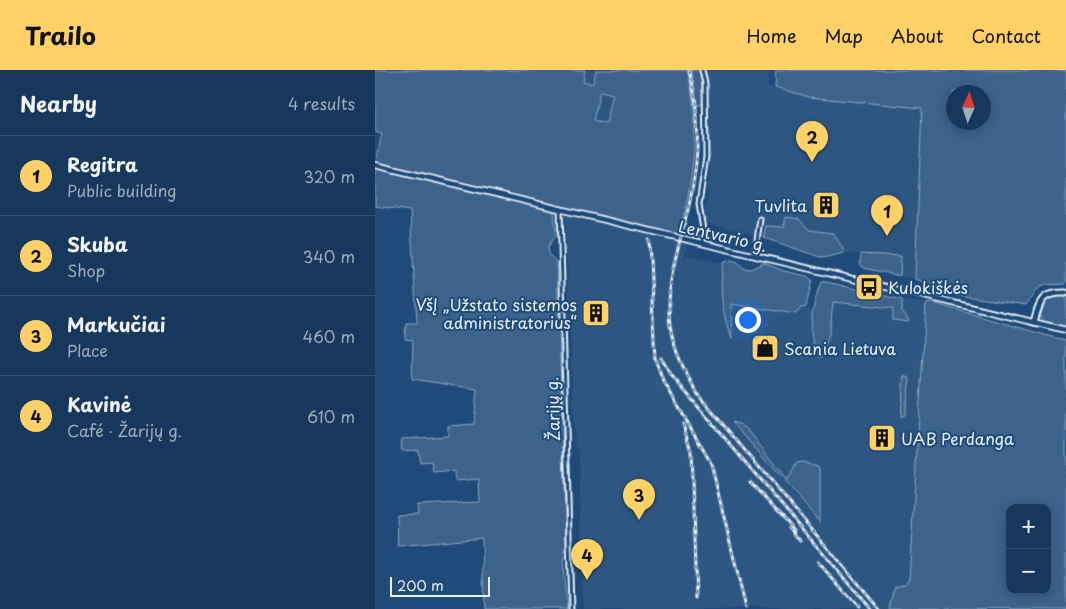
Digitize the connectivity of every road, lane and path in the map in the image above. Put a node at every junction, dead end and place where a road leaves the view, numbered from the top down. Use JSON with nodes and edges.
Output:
{"nodes":[{"id":1,"x":702,"y":70,"type":"edge"},
{"id":2,"x":375,"y":165,"type":"edge"},
{"id":3,"x":560,"y":209,"type":"junction"},
{"id":4,"x":759,"y":219,"type":"dead end"},
{"id":5,"x":702,"y":242,"type":"junction"},
{"id":6,"x":755,"y":255,"type":"junction"},
{"id":7,"x":1066,"y":293,"type":"edge"},
{"id":8,"x":1034,"y":322,"type":"junction"},
{"id":9,"x":1066,"y":330,"type":"edge"},
{"id":10,"x":571,"y":609,"type":"edge"}],
"edges":[{"from":1,"to":5,"type":"street"},
{"from":2,"to":3,"type":"main road","name":"Lentvario g."},
{"from":3,"to":5,"type":"main road","name":"Lentvario g."},
{"from":3,"to":10,"type":"street","name":"Žarijų g."},
{"from":4,"to":6,"type":"street"},
{"from":5,"to":6,"type":"main road","name":"Lentvario g."},
{"from":6,"to":8,"type":"main road","name":"Lentvario g."},
{"from":7,"to":8,"type":"highway"},
{"from":8,"to":9,"type":"main road","name":"Lentvario g."}]}
